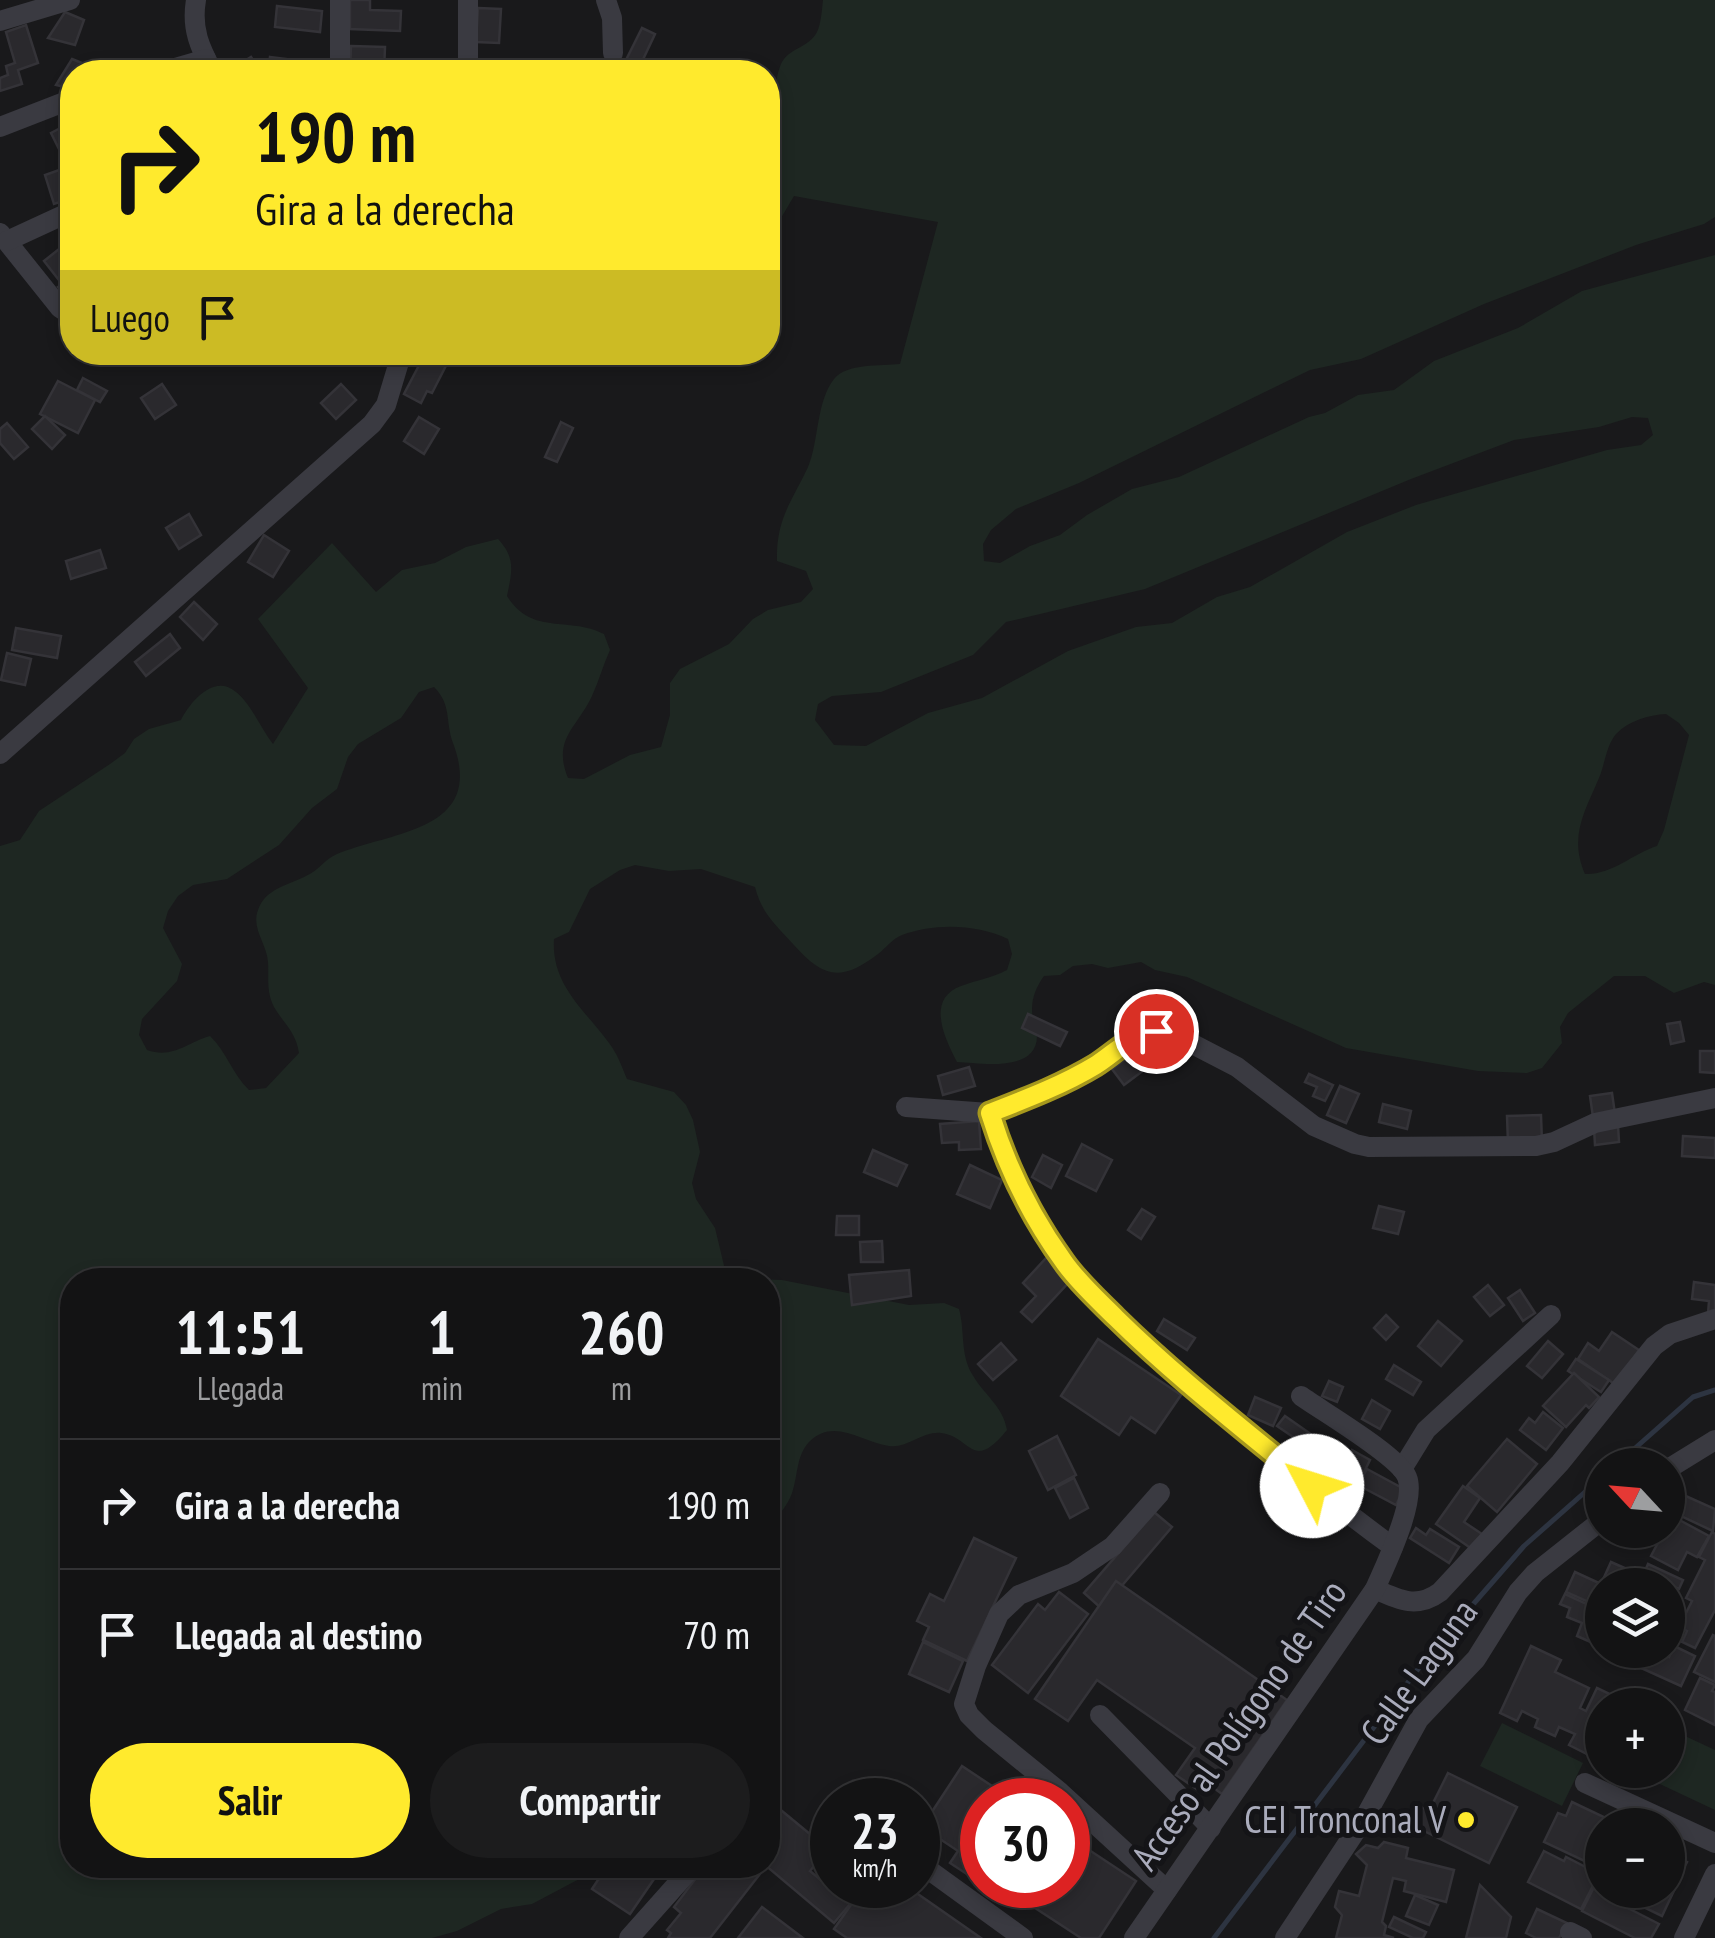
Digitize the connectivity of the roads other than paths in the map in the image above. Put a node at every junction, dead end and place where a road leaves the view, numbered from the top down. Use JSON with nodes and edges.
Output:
{"nodes":[{"id":1,"x":70,"y":0,"type":"edge"},
{"id":2,"x":196,"y":0,"type":"edge"},
{"id":3,"x":340,"y":0,"type":"edge"},
{"id":4,"x":468,"y":0,"type":"edge"},
{"id":5,"x":606,"y":0,"type":"edge"},
{"id":6,"x":0,"y":21,"type":"edge"},
{"id":7,"x":613,"y":53,"type":"dead end"},
{"id":8,"x":207,"y":60,"type":"edge"},
{"id":9,"x":340,"y":60,"type":"edge"},
{"id":10,"x":468,"y":60,"type":"edge"},
{"id":11,"x":60,"y":104,"type":"edge"},
{"id":12,"x":0,"y":127,"type":"edge"},
{"id":13,"x":60,"y":216,"type":"edge"},
{"id":14,"x":3,"y":237,"type":"edge"},
{"id":15,"x":60,"y":308,"type":"edge"},
{"id":16,"x":398,"y":365,"type":"edge"},
{"id":17,"x":0,"y":754,"type":"edge"},
{"id":18,"x":1715,"y":1098,"type":"edge"},
{"id":19,"x":906,"y":1107,"type":"dead end"},
{"id":20,"x":990,"y":1113,"type":"junction"},
{"id":21,"x":1551,"y":1315,"type":"dead end"},
{"id":22,"x":1715,"y":1319,"type":"edge"},
{"id":23,"x":1300,"y":1396,"type":"dead end"},
{"id":24,"x":1715,"y":1440,"type":"edge"},
{"id":25,"x":1685,"y":1459,"type":"edge"},
{"id":26,"x":1402,"y":1470,"type":"junction"},
{"id":27,"x":1160,"y":1493,"type":"dead end"},
{"id":28,"x":1585,"y":1533,"type":"edge"},
{"id":29,"x":1393,"y":1548,"type":"junction"},
{"id":30,"x":1375,"y":1589,"type":"junction"},
{"id":31,"x":1100,"y":1715,"type":"dead end"},
{"id":32,"x":1599,"y":1788,"type":"edge"},
{"id":33,"x":1211,"y":1828,"type":"junction"},
{"id":34,"x":1715,"y":1843,"type":"edge"},
{"id":35,"x":1715,"y":1874,"type":"edge"},
{"id":36,"x":682,"y":1878,"type":"edge"},
{"id":37,"x":940,"y":1878,"type":"edge"},
{"id":38,"x":1167,"y":1890,"type":"junction"},
{"id":39,"x":628,"y":1938,"type":"edge"},
{"id":40,"x":1023,"y":1938,"type":"edge"},
{"id":41,"x":1134,"y":1938,"type":"edge"},
{"id":42,"x":1285,"y":1938,"type":"edge"},
{"id":43,"x":1684,"y":1938,"type":"edge"}],
"edges":[{"from":1,"to":6,"type":"street"},
{"from":2,"to":8,"type":"street"},
{"from":3,"to":9,"type":"street"},
{"from":4,"to":10,"type":"street"},
{"from":5,"to":7,"type":"street"},
{"from":11,"to":12,"type":"street"},
{"from":13,"to":14,"type":"street"},
{"from":14,"to":15,"type":"street"},
{"from":16,"to":17,"type":"street"},
{"from":18,"to":20,"type":"street"},
{"from":19,"to":20,"type":"street"},
{"from":20,"to":29,"type":"street"},
{"from":21,"to":26,"type":"street"},
{"from":22,"to":30,"type":"street"},
{"from":23,"to":26,"type":"street"},
{"from":24,"to":25,"type":"street"},
{"from":26,"to":29,"type":"street","name":"Acceso al Polígono de Tiro"},
{"from":27,"to":38,"type":"street"},
{"from":28,"to":42,"type":"street","name":"Calle Laguna"},
{"from":29,"to":30,"type":"street","name":"Acceso al Polígono de Tiro"},
{"from":30,"to":33,"type":"street","name":"Acceso al Polígono de Tiro"},
{"from":31,"to":33,"type":"street"},
{"from":32,"to":34,"type":"street"},
{"from":33,"to":38,"type":"street","name":"Acceso al Polígono de Tiro"},
{"from":35,"to":43,"type":"street"},
{"from":36,"to":39,"type":"street"},
{"from":37,"to":40,"type":"street"},
{"from":38,"to":41,"type":"street","name":"Acceso al Polígono de Tiro"}]}
